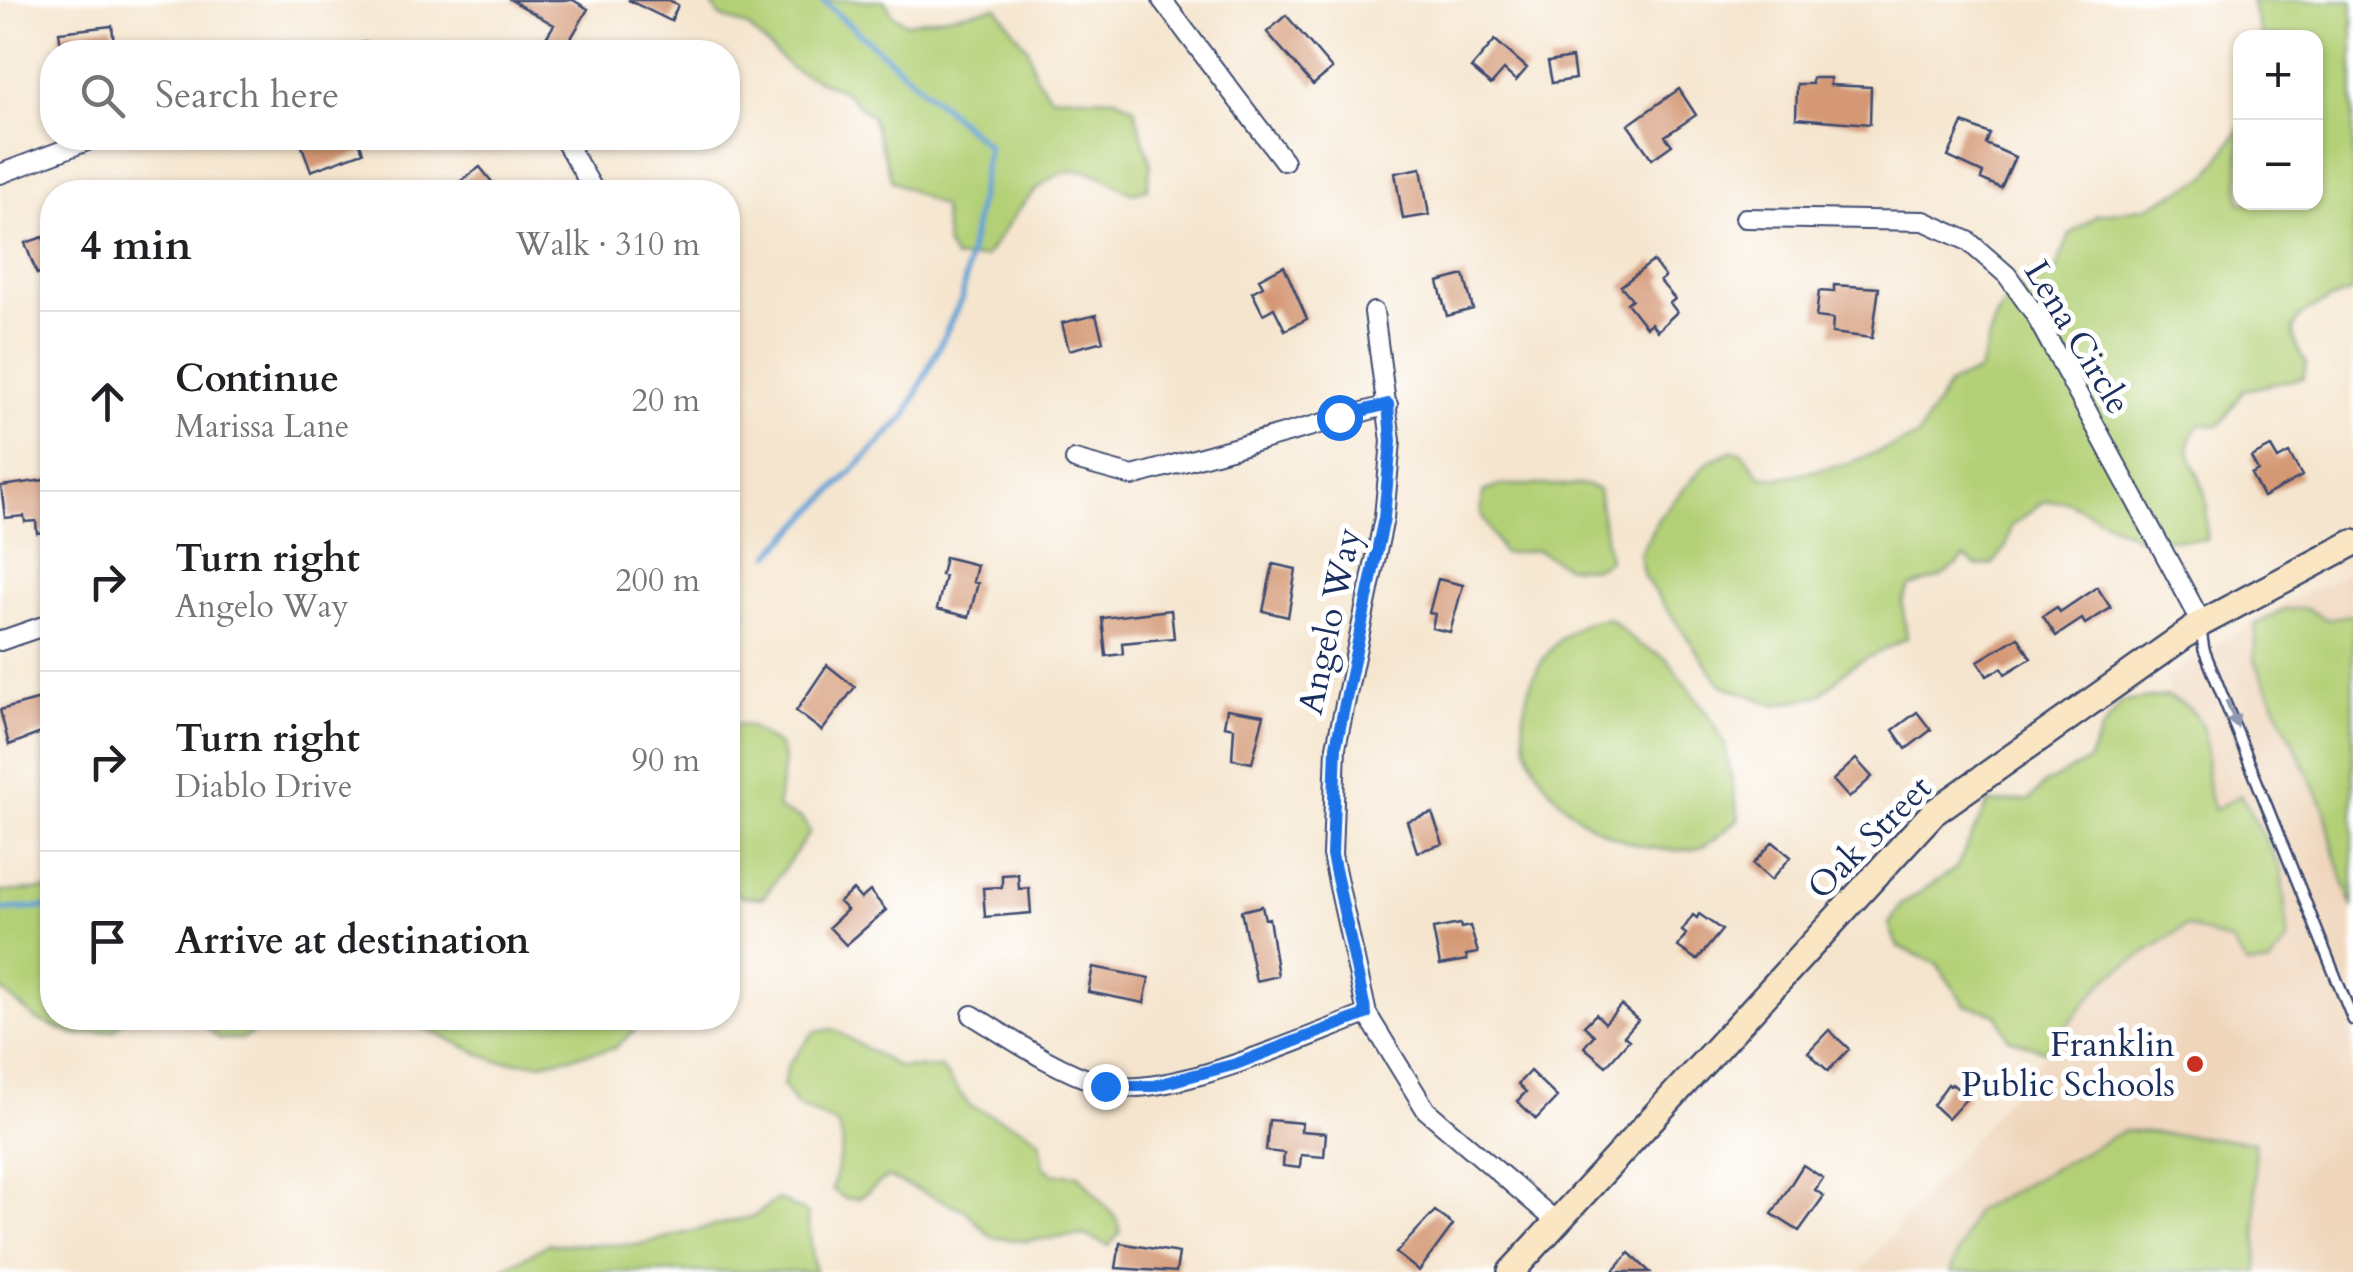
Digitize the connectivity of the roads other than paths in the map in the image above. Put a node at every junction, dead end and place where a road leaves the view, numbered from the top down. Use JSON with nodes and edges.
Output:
{"nodes":[{"id":1,"x":1162,"y":0,"type":"edge"},
{"id":2,"x":63,"y":150,"type":"edge"},
{"id":3,"x":570,"y":150,"type":"edge"},
{"id":4,"x":1284,"y":161,"type":"dead end"},
{"id":5,"x":0,"y":174,"type":"edge"},
{"id":6,"x":588,"y":180,"type":"edge"},
{"id":7,"x":1746,"y":218,"type":"dead end"},
{"id":8,"x":1374,"y":312,"type":"dead end"},
{"id":9,"x":1388,"y":404,"type":"junction"},
{"id":10,"x":1075,"y":460,"type":"dead end"},
{"id":11,"x":2353,"y":543,"type":"edge"},
{"id":12,"x":2202,"y":623,"type":"junction"},
{"id":13,"x":40,"y":627,"type":"edge"},
{"id":14,"x":0,"y":642,"type":"edge"},
{"id":15,"x":1366,"y":1014,"type":"junction"},
{"id":16,"x":972,"y":1015,"type":"dead end"},
{"id":17,"x":2353,"y":1020,"type":"edge"},
{"id":18,"x":1558,"y":1224,"type":"junction"},
{"id":19,"x":1511,"y":1272,"type":"edge"}],
"edges":[{"from":1,"to":4,"type":"street"},
{"from":2,"to":5,"type":"street"},
{"from":3,"to":6,"type":"street"},
{"from":7,"to":12,"type":"street","name":"Lena Circle"},
{"from":8,"to":9,"type":"street","name":"Angelo Way"},
{"from":9,"to":10,"type":"street"},
{"from":9,"to":15,"type":"street","name":"Angelo Way"},
{"from":11,"to":12,"type":"main road","name":"Oak Street"},
{"from":12,"to":17,"type":"lane","one_way":true},
{"from":12,"to":18,"type":"main road","name":"Oak Street"},
{"from":13,"to":14,"type":"street"},
{"from":15,"to":16,"type":"street"},
{"from":15,"to":18,"type":"street","name":"Angelo Way"},
{"from":18,"to":19,"type":"main road","name":"Oak Street"}]}
